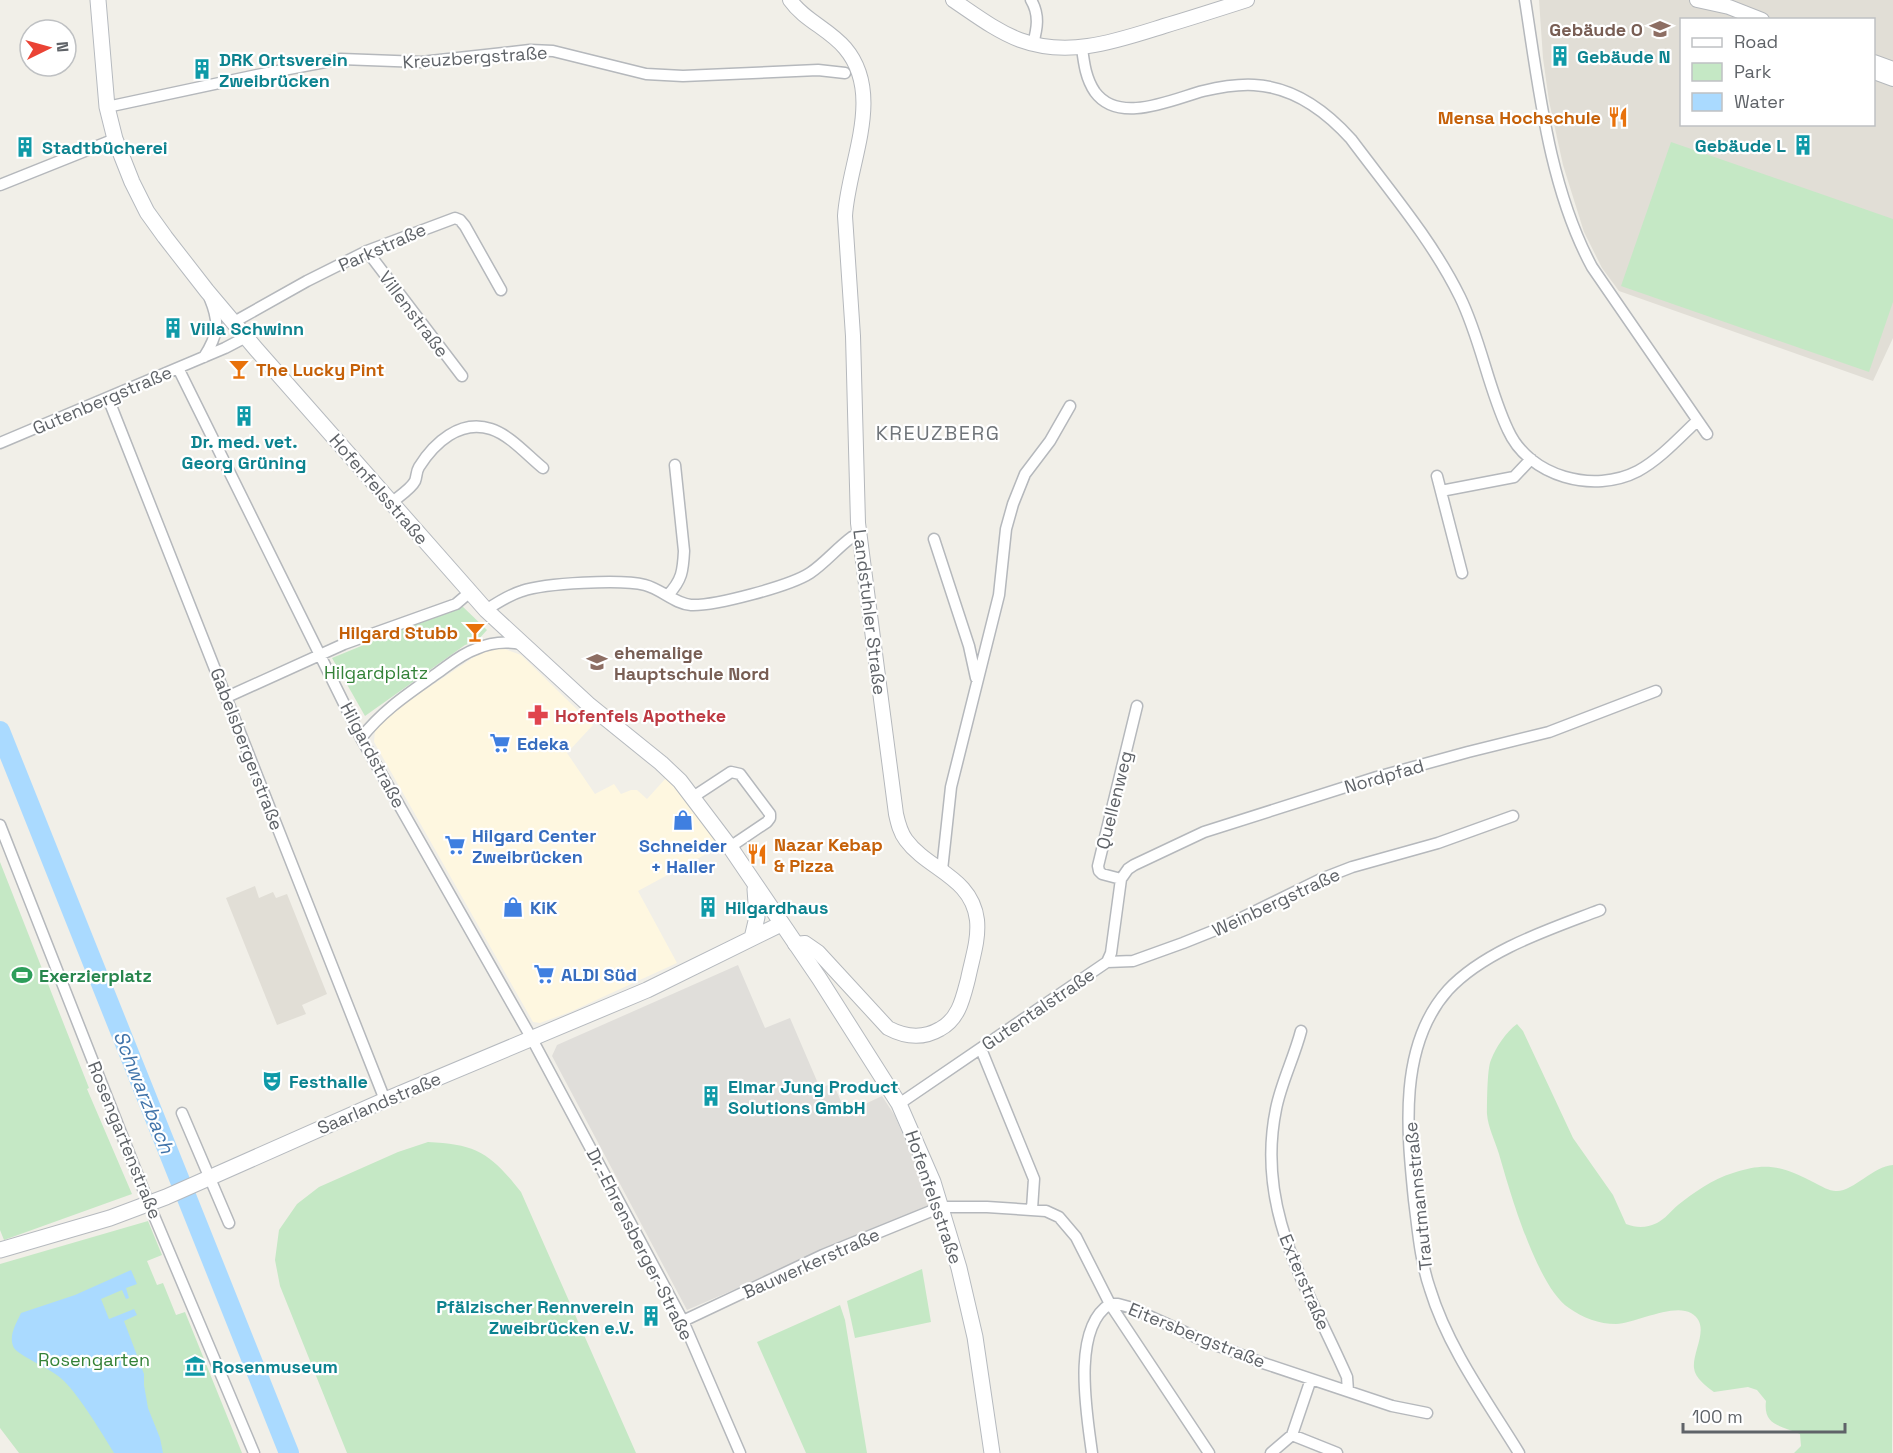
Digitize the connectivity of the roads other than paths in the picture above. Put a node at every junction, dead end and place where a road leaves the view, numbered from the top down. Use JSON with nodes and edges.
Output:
{"nodes":[{"id":1,"x":99,"y":0,"type":"edge"},
{"id":2,"x":789,"y":0,"type":"edge"},
{"id":3,"x":953,"y":0,"type":"edge"},
{"id":4,"x":1031,"y":0,"type":"edge"},
{"id":5,"x":1247,"y":0,"type":"edge"},
{"id":6,"x":1525,"y":0,"type":"edge"},
{"id":7,"x":1702,"y":2,"type":"edge"},
{"id":8,"x":1229,"y":3,"type":"edge"},
{"id":9,"x":1734,"y":18,"type":"edge"},
{"id":10,"x":1757,"y":18,"type":"edge"},
{"id":11,"x":1033,"y":44,"type":"junction"},
{"id":12,"x":1082,"y":48,"type":"junction"},
{"id":13,"x":1875,"y":62,"type":"edge"},
{"id":14,"x":1893,"y":69,"type":"edge"},
{"id":15,"x":1875,"y":72,"type":"edge"},
{"id":16,"x":845,"y":73,"type":"dead end"},
{"id":17,"x":1893,"y":79,"type":"edge"},
{"id":18,"x":107,"y":107,"type":"junction"},
{"id":19,"x":115,"y":139,"type":"junction"},
{"id":20,"x":0,"y":185,"type":"edge"},
{"id":21,"x":367,"y":251,"type":"junction"},
{"id":22,"x":501,"y":290,"type":"dead end"},
{"id":23,"x":207,"y":291,"type":"junction"},
{"id":24,"x":234,"y":322,"type":"junction"},
{"id":25,"x":246,"y":337,"type":"junction"},
{"id":26,"x":203,"y":357,"type":"junction"},
{"id":27,"x":177,"y":368,"type":"junction"},
{"id":28,"x":462,"y":376,"type":"dead end"},
{"id":29,"x":108,"y":398,"type":"junction"},
{"id":30,"x":1070,"y":406,"type":"dead end"},
{"id":31,"x":1697,"y":421,"type":"junction"},
{"id":32,"x":1707,"y":434,"type":"dead end"},
{"id":33,"x":0,"y":443,"type":"edge"},
{"id":34,"x":1531,"y":459,"type":"junction"},
{"id":35,"x":675,"y":465,"type":"dead end"},
{"id":36,"x":543,"y":468,"type":"dead end"},
{"id":37,"x":1437,"y":476,"type":"dead end"},
{"id":38,"x":1441,"y":491,"type":"junction"},
{"id":39,"x":391,"y":503,"type":"junction"},
{"id":40,"x":859,"y":534,"type":"junction"},
{"id":41,"x":934,"y":539,"type":"dead end"},
{"id":42,"x":1462,"y":573,"type":"dead end"},
{"id":43,"x":470,"y":592,"type":"junction"},
{"id":44,"x":668,"y":595,"type":"junction"},
{"id":45,"x":486,"y":610,"type":"junction"},
{"id":46,"x":522,"y":644,"type":"junction"},
{"id":47,"x":320,"y":654,"type":"junction"},
{"id":48,"x":977,"y":682,"type":"junction"},
{"id":49,"x":1656,"y":691,"type":"dead end"},
{"id":50,"x":227,"y":697,"type":"junction"},
{"id":51,"x":1137,"y":706,"type":"dead end"},
{"id":52,"x":361,"y":738,"type":"junction"},
{"id":53,"x":693,"y":797,"type":"junction"},
{"id":54,"x":1513,"y":816,"type":"dead end"},
{"id":55,"x":0,"y":825,"type":"edge"},
{"id":56,"x":730,"y":847,"type":"junction"},
{"id":57,"x":942,"y":870,"type":"junction"},
{"id":58,"x":1121,"y":879,"type":"junction"},
{"id":59,"x":755,"y":886,"type":"junction"},
{"id":60,"x":1600,"y":910,"type":"dead end"},
{"id":61,"x":781,"y":924,"type":"junction"},
{"id":62,"x":752,"y":938,"type":"junction"},
{"id":63,"x":795,"y":944,"type":"junction"},
{"id":64,"x":1107,"y":962,"type":"junction"},
{"id":65,"x":1301,"y":1031,"type":"dead end"},
{"id":66,"x":532,"y":1039,"type":"junction"},
{"id":67,"x":981,"y":1049,"type":"junction"},
{"id":68,"x":385,"y":1100,"type":"junction"},
{"id":69,"x":899,"y":1104,"type":"junction"},
{"id":70,"x":182,"y":1113,"type":"dead end"},
{"id":71,"x":206,"y":1179,"type":"junction"},
{"id":72,"x":149,"y":1204,"type":"junction"},
{"id":73,"x":941,"y":1207,"type":"junction"},
{"id":74,"x":1032,"y":1209,"type":"junction"},
{"id":75,"x":229,"y":1223,"type":"dead end"},
{"id":76,"x":0,"y":1250,"type":"edge"},
{"id":77,"x":1110,"y":1304,"type":"junction"},
{"id":78,"x":683,"y":1321,"type":"junction"},
{"id":79,"x":1311,"y":1379,"type":"junction"},
{"id":80,"x":1348,"y":1391,"type":"junction"},
{"id":81,"x":1426,"y":1413,"type":"dead end"},
{"id":82,"x":1292,"y":1435,"type":"junction"},
{"id":83,"x":255,"y":1453,"type":"edge"},
{"id":84,"x":740,"y":1453,"type":"edge"},
{"id":85,"x":992,"y":1453,"type":"edge"},
{"id":86,"x":1092,"y":1453,"type":"edge"},
{"id":87,"x":1209,"y":1453,"type":"edge"},
{"id":88,"x":1271,"y":1453,"type":"edge"},
{"id":89,"x":1337,"y":1453,"type":"edge"},
{"id":90,"x":1519,"y":1453,"type":"edge"}],
"edges":[{"from":1,"to":18,"type":"main road","name":"Hofenfelsstraße"},
{"from":2,"to":40,"type":"street","name":"Landstuhler Straße"},
{"from":3,"to":11,"type":"street"},
{"from":4,"to":11,"type":"street"},
{"from":5,"to":8,"type":"street"},
{"from":6,"to":31,"type":"street"},
{"from":7,"to":9,"type":"street"},
{"from":7,"to":10,"type":"street"},
{"from":8,"to":12,"type":"street"},
{"from":11,"to":12,"type":"street"},
{"from":12,"to":34,"type":"street"},
{"from":13,"to":14,"type":"street"},
{"from":15,"to":17,"type":"street"},
{"from":16,"to":18,"type":"street","name":"Kreuzbergstraße"},
{"from":18,"to":19,"type":"main road","name":"Hofenfelsstraße"},
{"from":19,"to":20,"type":"street"},
{"from":19,"to":23,"type":"main road","name":"Hofenfelsstraße"},
{"from":21,"to":22,"type":"street","name":"Parkstraße"},
{"from":21,"to":24,"type":"street","name":"Parkstraße"},
{"from":21,"to":28,"type":"street","name":"Villenstraße"},
{"from":23,"to":24,"type":"main road","name":"Hofenfelsstraße"},
{"from":23,"to":26,"type":"street"},
{"from":24,"to":25,"type":"main road","name":"Hofenfelsstraße"},
{"from":25,"to":26,"type":"street","name":"Gutenbergstraße"},
{"from":25,"to":39,"type":"main road","name":"Hofenfelsstraße"},
{"from":26,"to":27,"type":"street","name":"Gutenbergstraße"},
{"from":27,"to":29,"type":"street","name":"Gutenbergstraße"},
{"from":27,"to":47,"type":"street","name":"Hilgardstraße"},
{"from":29,"to":33,"type":"street","name":"Gutenbergstraße"},
{"from":29,"to":50,"type":"street","name":"Gabelsbergerstraße"},
{"from":30,"to":48,"type":"street"},
{"from":31,"to":32,"type":"street"},
{"from":31,"to":34,"type":"street"},
{"from":34,"to":38,"type":"street"},
{"from":35,"to":44,"type":"street"},
{"from":36,"to":39,"type":"street"},
{"from":37,"to":38,"type":"street"},
{"from":38,"to":42,"type":"street"},
{"from":39,"to":43,"type":"main road","name":"Hofenfelsstraße"},
{"from":40,"to":44,"type":"street"},
{"from":40,"to":57,"type":"street","name":"Landstuhler Straße"},
{"from":41,"to":48,"type":"street"},
{"from":43,"to":45,"type":"main road","name":"Hofenfelsstraße"},
{"from":43,"to":47,"type":"street"},
{"from":44,"to":45,"type":"street"},
{"from":45,"to":46,"type":"main road","name":"Hofenfelsstraße"},
{"from":46,"to":52,"type":"street"},
{"from":46,"to":53,"type":"main road","name":"Hofenfelsstraße"},
{"from":47,"to":50,"type":"street"},
{"from":47,"to":52,"type":"street","name":"Hilgardstraße"},
{"from":48,"to":57,"type":"street"},
{"from":49,"to":58,"type":"street","name":"Nordpfad"},
{"from":50,"to":68,"type":"street","name":"Gabelsbergerstraße"},
{"from":51,"to":58,"type":"street","name":"Quellenweg"},
{"from":52,"to":66,"type":"street","name":"Hilgardstraße"},
{"from":53,"to":56,"type":"main road","name":"Hofenfelsstraße"},
{"from":53,"to":56,"type":"street"},
{"from":54,"to":64,"type":"street","name":"Weinbergstraße"},
{"from":55,"to":72,"type":"street","name":"Rosengartenstraße"},
{"from":56,"to":59,"type":"main road","name":"Hofenfelsstraße"},
{"from":57,"to":63,"type":"street","name":"Landstuhler Straße"},
{"from":58,"to":64,"type":"street","name":"Gutentalstraße"},
{"from":59,"to":61,"type":"main road","name":"Hofenfelsstraße"},
{"from":59,"to":62,"type":"main road"},
{"from":60,"to":90,"type":"street","name":"Trautmannstraße"},
{"from":61,"to":62,"type":"main road","name":"Saarlandstraße"},
{"from":61,"to":63,"type":"main road","name":"Hofenfelsstraße"},
{"from":62,"to":66,"type":"main road","name":"Saarlandstraße"},
{"from":63,"to":69,"type":"main road","name":"Hofenfelsstraße"},
{"from":64,"to":67,"type":"street","name":"Gutentalstraße"},
{"from":65,"to":80,"type":"street","name":"Exterstraße"},
{"from":66,"to":68,"type":"main road","name":"Saarlandstraße"},
{"from":66,"to":78,"type":"street","name":"Dr.-Ehrensberger-Straße"},
{"from":67,"to":69,"type":"street","name":"Gutentalstraße"},
{"from":67,"to":74,"type":"street"},
{"from":68,"to":71,"type":"main road","name":"Saarlandstraße"},
{"from":69,"to":73,"type":"main road","name":"Hofenfelsstraße"},
{"from":70,"to":71,"type":"street"},
{"from":71,"to":72,"type":"main road","name":"Saarlandstraße"},
{"from":71,"to":75,"type":"street"},
{"from":72,"to":76,"type":"main road","name":"Saarlandstraße"},
{"from":72,"to":83,"type":"street","name":"Rosengartenstraße"},
{"from":73,"to":74,"type":"street","name":"Eitersbergstraße"},
{"from":73,"to":78,"type":"street","name":"Bauwerkerstraße"},
{"from":73,"to":85,"type":"main road","name":"Hofenfelsstraße"},
{"from":74,"to":77,"type":"street","name":"Eitersbergstraße"},
{"from":77,"to":79,"type":"street","name":"Eitersbergstraße"},
{"from":77,"to":86,"type":"street"},
{"from":77,"to":87,"type":"street"},
{"from":78,"to":84,"type":"street","name":"Dr.-Ehrensberger-Straße"},
{"from":79,"to":80,"type":"street","name":"Eitersbergstraße"},
{"from":79,"to":82,"type":"street"},
{"from":80,"to":81,"type":"street","name":"Eitersbergstraße"},
{"from":82,"to":88,"type":"street"},
{"from":82,"to":89,"type":"street"}]}
